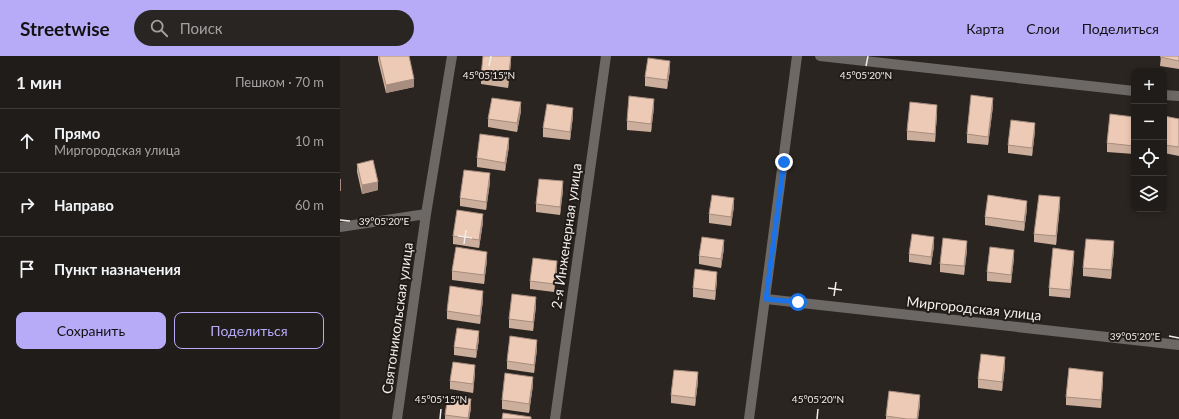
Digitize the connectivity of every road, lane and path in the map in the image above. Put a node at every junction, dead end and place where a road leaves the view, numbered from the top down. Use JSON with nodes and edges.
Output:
{"nodes":[{"id":1,"x":452,"y":56,"type":"edge"},
{"id":2,"x":606,"y":56,"type":"edge"},
{"id":3,"x":797,"y":56,"type":"edge"},
{"id":4,"x":820,"y":56,"type":"edge"},
{"id":5,"x":1131,"y":91,"type":"edge"},
{"id":6,"x":1167,"y":95,"type":"edge"},
{"id":7,"x":1179,"y":96,"type":"edge"},
{"id":8,"x":426,"y":214,"type":"junction"},
{"id":9,"x":340,"y":227,"type":"edge"},
{"id":10,"x":766,"y":299,"type":"junction"},
{"id":11,"x":1179,"y":345,"type":"edge"},
{"id":12,"x":397,"y":419,"type":"edge"},
{"id":13,"x":556,"y":419,"type":"edge"},
{"id":14,"x":750,"y":419,"type":"edge"}],
"edges":[{"from":1,"to":8,"type":"street","name":"Святоникольская улица"},
{"from":2,"to":13,"type":"street","name":"2-я Инженерная улица"},
{"from":3,"to":10,"type":"street"},
{"from":4,"to":5,"type":"street"},
{"from":6,"to":7,"type":"street"},
{"from":8,"to":9,"type":"street"},
{"from":8,"to":12,"type":"street","name":"Святоникольская улица"},
{"from":10,"to":11,"type":"street","name":"Миргородская улица"},
{"from":10,"to":14,"type":"street"}]}
